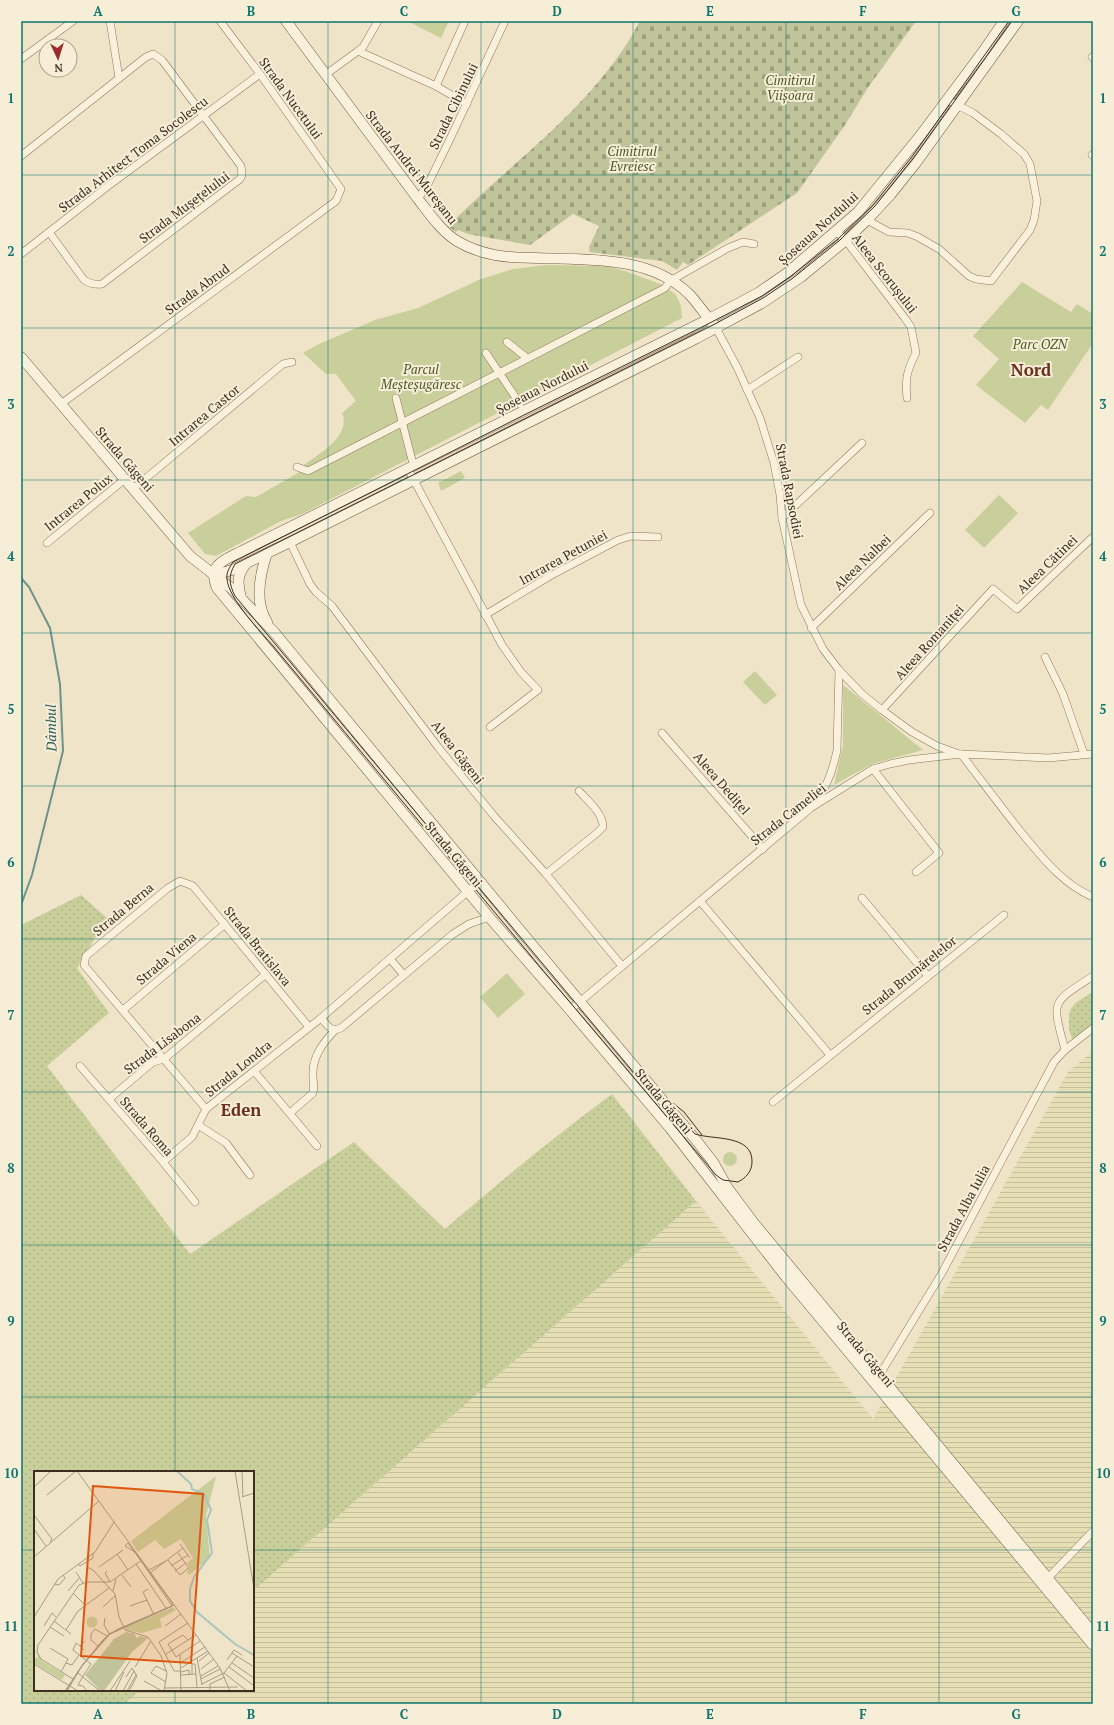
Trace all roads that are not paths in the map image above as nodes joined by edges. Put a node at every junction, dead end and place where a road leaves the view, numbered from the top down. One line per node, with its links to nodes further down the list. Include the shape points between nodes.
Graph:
1 (73, 21): 11 (street)
2 (110, 21): 14 (street)
3 (220, 21): 12 (street, Strada Nucetului)
4 (286, 21): 13 (main road, Strada Andrei Mureșanu)
5 (378, 21): 10 (street)
6 (465, 21): 15 (street)
7 (505, 21): 17 (street, Strada Cibinului)
8 (1004, 21): 16 (main road, Șoseaua Nordului)
9 (1018, 21): 18 (main road, Șoseaua Nordului)
10 (358, 52): 13 (street); 15 (street)
11 (21, 59)
12 (260, 74): 19 (street, Strada Arhitect Toma Socolescu); 21 (street, Strada Nucetului)
13 (325, 75): 22 (main road, Strada Andrei Mureșanu)
14 (119, 78): 19 (street, Strada Mușețelului, via 146,57 156,55); 20 (street)
15 (436, 86): 17 (street)
16 (947, 99): 18 (street); 25 (main road, Șoseaua Nordului, via 870,199)
17 (467, 104): 22 (street, Strada Cibinului)
18 (957, 106): 23 (main road, Șoseaua Nordului, via 891,194); 23 (street, via 973,113 1000,134 1024,154 1030,164 1037,202 1034,220 1030,230 999,271 991,281 976,280 928,242 908,232 889,232)
19 (204, 115): 24 (street, Strada Arhitect Toma Socolescu); 24 (street, Strada Mușețelului, via 241,166 240,179 107,281 96,285 84,280)
20 (21, 156)
21 (342, 189): 42 (street, Strada Abrud, via 336,201)
22 (418, 199): 29 (main road, Strada Andrei Mureșanu, via 450,236 487,254 505,257 598,259 645,269)
23 (867, 220): 26 (main road, Șoseaua Nordului)
24 (49, 232): 28 (street, Strada Arhitect Toma Socolescu)
25 (837, 232): 26 (street, Aleea Scorușului); 30 (main road, Șoseaua Nordului, via 788,273 758,293)
26 (846, 240): 31 (main road, Șoseaua Nordului, via 782,290); 41 (street, Aleea Scorușului, via 911,327 916,353 908,367 905,381)
27 (754, 244): 29 (street, via 743,242 728,248)
28 (21, 254)
29 (670, 281): 30 (main road, Strada Andrei Mureșanu, via 689,295); 36 (street, via 665,288)
30 (709, 319): 31 (main road, Strada Rapsodiei); 46 (main road, Șoseaua Nordului)
31 (716, 328): 39 (street, Strada Rapsodiei); 49 (main road, Șoseaua Nordului, via 461,456 457,464 424,481)
32 (507, 342): 36 (street)
33 (486, 353): 38 (street)
34 (21, 356): 42 (main road, Strada Găgeni)
35 (798, 357): 39 (street)
36 (527, 358): 38 (street)
37 (292, 362): 50 (street, Intrarea Castor, via 284,364)
38 (498, 372): 43 (street); 44 (street)
39 (747, 390): 52 (street, Strada Rapsodiei, via 760,418 774,463)
40 (396, 398): 44 (street)
41 (906, 398)
42 (61, 404): 48 (main road, Strada Găgeni)
43 (520, 404)
44 (402, 422): 46 (street); 47 (street, via 308,471)
45 (862, 443): 52 (street)
46 (410, 464): 49 (street); 59 (main road, Șoseaua Nordului, via 221,562 215,568)
47 (297, 467)
48 (125, 479): 50 (main road, Strada Găgeni); 56 (street, Intrarea Polux)
49 (415, 480): 55 (main road, Șoseaua Nordului); 62 (street)
50 (133, 489): 59 (main road, Strada Găgeni, via 190,556)
51 (930, 513): 63 (street, Aleea Nalbei)
52 (782, 518): 63 (street, Strada Rapsodiei, via 801,606)
53 (658, 537): 62 (street, Intrarea Petuniei, via 631,536 618,540 550,576)
54 (1093, 537): 60 (street, Aleea Cătinei, via 1017,609)
55 (290, 542): 57 (main road, Șoseaua Nordului); 78 (street, Aleea Găgeni, via 316,592 332,606 438,747 494,816)
56 (47, 543)
57 (266, 553): 58 (main road, Șoseaua Nordului); 64 (main road, via 260,576 260,599 265,619)
58 (248, 563): 59 (main road, Șoseaua Nordului, via 224,574); 61 (main road, via 240,572 238,580)
59 (214, 575): 61 (main road, Strada Găgeni); 81 (main road, Strada Găgeni, via 217,588)
60 (993, 590): 67 (street, Aleea Romaniței)
61 (241, 598): 64 (main road, Strada Găgeni)
62 (485, 615): 68 (street, via 521,672 538,690)
63 (812, 628): 66 (street, Strada Rapsodiei, via 822,649)
64 (274, 632): 79 (main road, Strada Găgeni)
65 (1045, 658): 71 (street, via 1064,694)
66 (839, 670): 67 (street, Strada Rapsodiei); 75 (street, via 836,757 827,785)
67 (882, 710): 70 (street, Strada Rapsodiei, via 937,746)
68 (490, 727)
69 (662, 733): 76 (street, Aleea Dedițel)
70 (961, 754): 71 (street, Strada Cameliei, via 1025,758); 73 (street, Strada Cameliei, via 909,760); 82 (street, via 1057,874)
71 (1084, 754): 72 (street, Strada Cameliei)
72 (1093, 754)
73 (873, 769): 75 (street, Strada Cameliei); 77 (street, via 939,853)
74 (579, 791): 78 (street, via 603,821 603,827)
75 (812, 807): 76 (street, Strada Cameliei)
76 (763, 849): 84 (street, Strada Cameliei)
77 (916, 872)
78 (546, 874): 89 (street, Aleea Găgeni)
79 (480, 881): 81 (street, Strada Londra); 94 (main road, Strada Găgeni)
80 (186, 882): 87 (street, Strada Bratislava, via 193,886); 95 (street, Strada Berna, via 180,881 168,888 86,956 84,965)
81 (467, 890): 86 (main road, Strada Găgeni); 88 (street, Strada Londra)
82 (1093, 897)
83 (862, 898): 92 (street)
84 (700, 901): 89 (street, Strada Cameliei); 102 (street)
85 (1004, 914): 92 (street, Strada Brumărelelor)
86 (489, 917): 91 (street, via 469,924 453,934); 96 (main road, Strada Găgeni)
87 (225, 924): 90 (street, Strada Bratislava); 95 (street, Strada Viena)
88 (390, 959): 91 (street); 97 (street, Strada Londra)
89 (622, 966): 94 (street, Strada Cameliei)
90 (266, 974): 98 (street, Strada Bratislava); 103 (street, Strada Lisabona)
91 (404, 975): 100 (street, via 341,1028)
92 (928, 976): 102 (street, Strada Brumărelelor)
93 (1093, 976): 101 (street, via 1057,1002 1058,1024)
94 (580, 1002): 96 (street, Strada Cameliei); 115 (main road, Strada Găgeni, via 713,1162)
95 (123, 1010): 103 (street)
96 (570, 1010): 115 (main road, Strada Găgeni)
97 (321, 1018): 98 (street, Strada Londra); 100 (street)
98 (309, 1027): 105 (street, Strada Londra)
99 (1093, 1028): 101 (street, Strada Alba Iulia)
100 (335, 1030): 109 (street, via 318,1053 312,1070 313,1092)
101 (1065, 1050): 116 (street, Strada Alba Iulia, via 1054,1062 942,1273)
102 (830, 1055): 107 (street, Strada Brumărelelor)
103 (164, 1060): 106 (street, Strada Lisabona, via 153,1062); 108 (street)
104 (80, 1066): 106 (street, Strada Roma)
105 (254, 1071): 108 (street, Strada Londra); 109 (street)
106 (109, 1099): 112 (street, Strada Roma)
107 (773, 1102)
108 (206, 1109): 110 (street, Strada Londra)
109 (290, 1113): 111 (street)
110 (198, 1125): 112 (street, Strada Londra, via 192,1137); 113 (street, via 226,1143)
111 (317, 1146)
112 (163, 1162): 114 (street, Strada Roma)
113 (250, 1175)
114 (195, 1202)
115 (732, 1203): 116 (main road, Strada Găgeni); 120 (main road, Strada Găgeni, via 864,1372)
116 (879, 1376): 118 (main road, Strada Găgeni)
117 (1093, 1531): 118 (street)
118 (1048, 1578): 119 (main road, Strada Găgeni)
119 (1093, 1633)
120 (1093, 1645)

